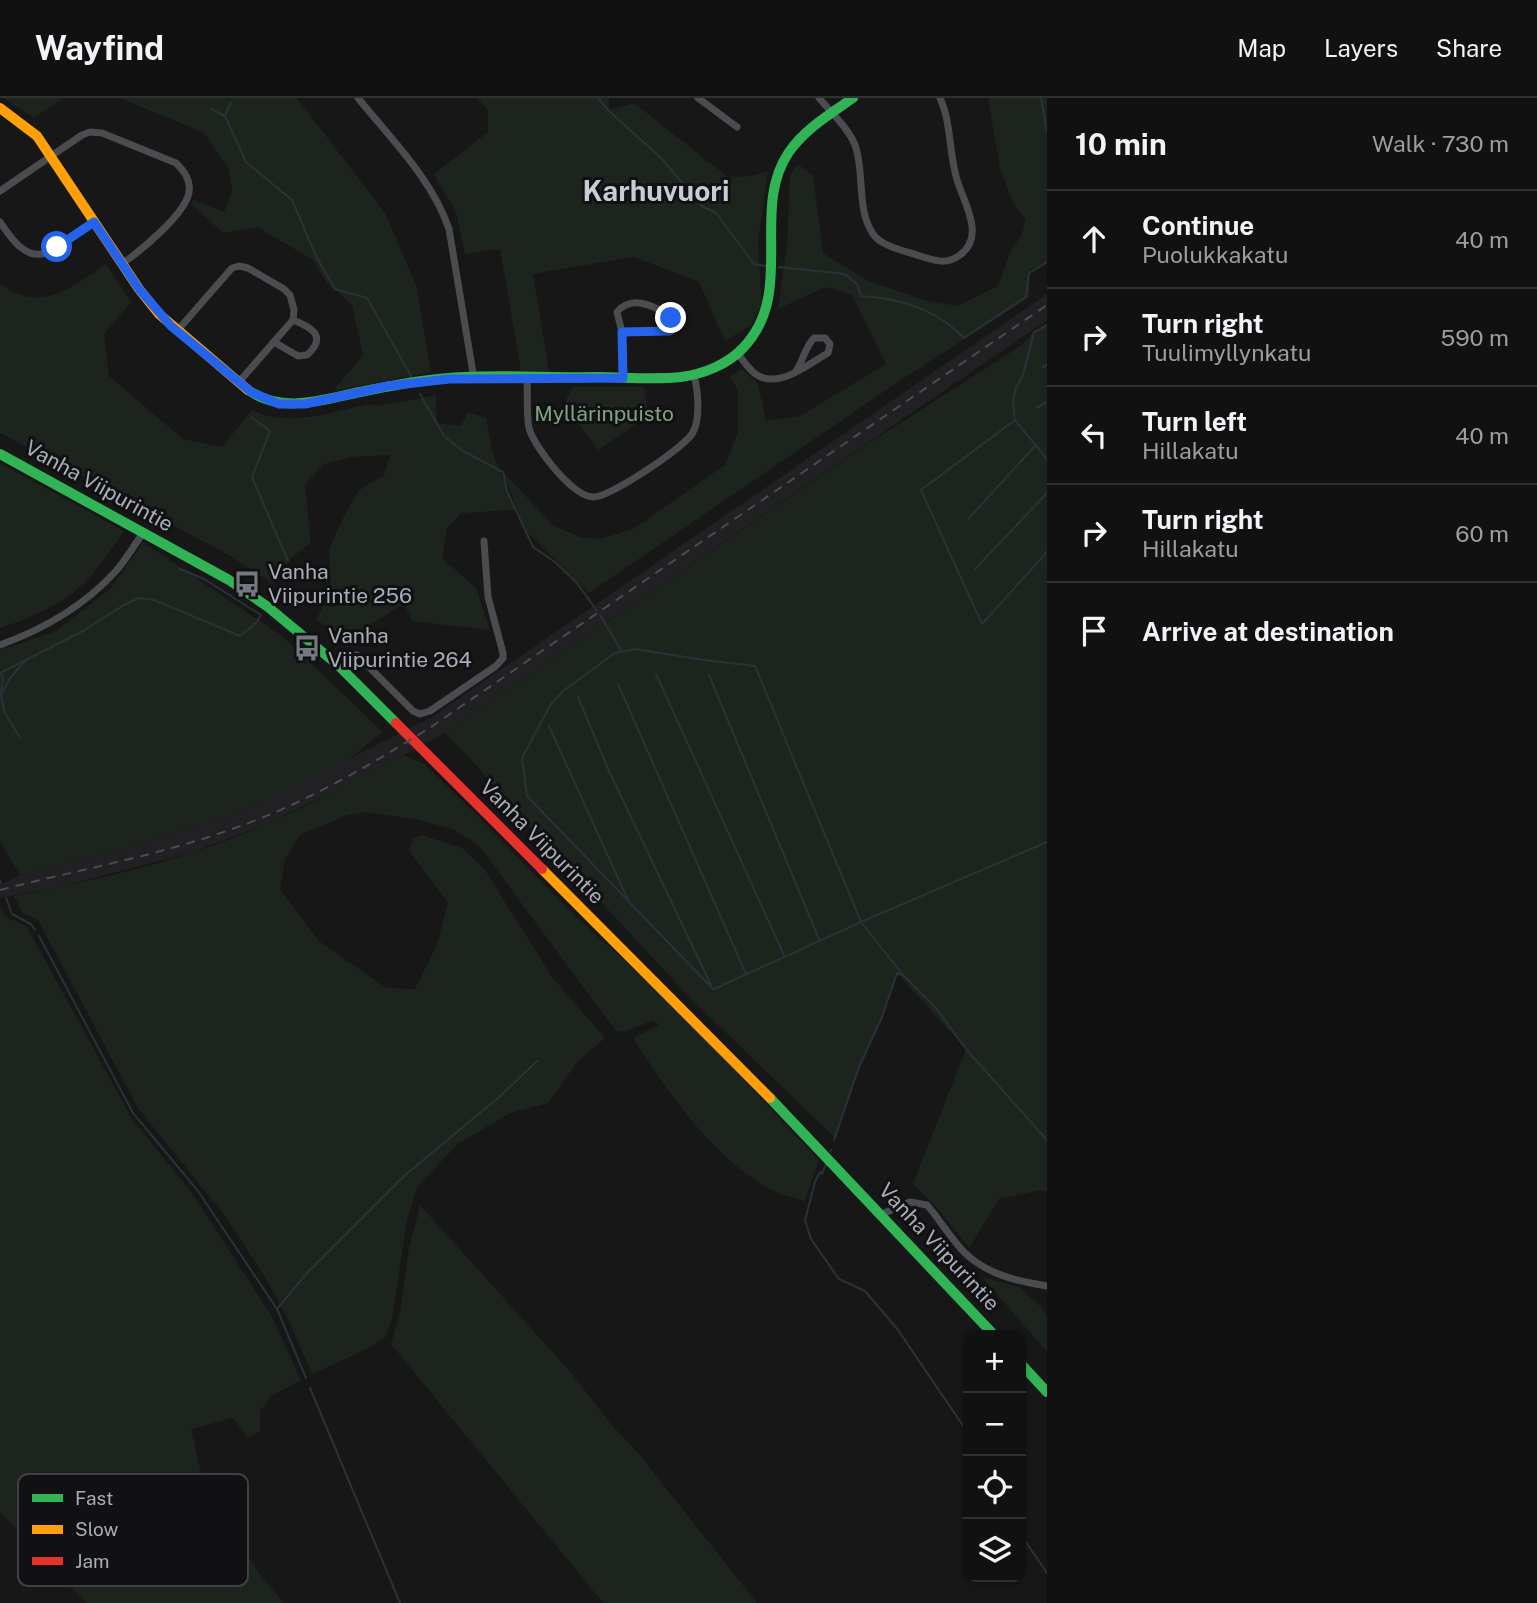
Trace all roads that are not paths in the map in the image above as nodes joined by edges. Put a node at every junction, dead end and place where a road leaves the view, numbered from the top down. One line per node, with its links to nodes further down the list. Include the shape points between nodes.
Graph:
1 (358, 98): 22 (street, via 443,210)
2 (698, 98): 8 (street)
3 (819, 98): 7 (street)
4 (853, 98): 7 (street)
5 (940, 98): 7 (street, via 973,235 966,251 943,262 892,247 873,236 854,144)
6 (0, 108): 9 (street, via 37,136)
7 (832, 114): 18 (street, via 794,144 783,162 775,194 772,289 756,331)
8 (737, 127)
9 (51, 156): 10 (street); 12 (street); 13 (street, via 82,135 102,133 176,163 185,172 189,195 150,244)
10 (0, 191)
11 (0, 222): 12 (street, via 26,253 38,256)
12 (94, 222): 13 (street)
13 (122, 264): 15 (street)
14 (293, 320): 15 (street, via 293,303 284,289 239,266 224,274); 17 (street); 17 (street, via 311,327 317,341 313,349 298,356)
15 (177, 331): 24 (street)
16 (622, 332): 16 (street, via 662,332 673,326 668,314 638,302 628,303 617,312); 21 (street)
17 (274, 342): 24 (street)
18 (738, 354): 19 (street, via 765,379); 20 (street)
19 (796, 371): 19 (street, via 828,353 830,344 825,338 810,342)
20 (694, 375): 21 (street); 23 (street, via 696,421 692,433 682,445 612,492 593,497 574,490 534,442)
21 (623, 378): 23 (street)
22 (474, 379): 23 (street); 24 (street, via 407,383 296,405 264,399)
23 (527, 379)
24 (238, 383)
25 (0, 454): 26 (street, Vanha Viipurintie)
26 (144, 532): 28 (street, via 116,571 73,609); 29 (street, Vanha Viipurintie, via 229,580)
27 (484, 541): 29 (street, via 488,597 503,653 496,666 420,714 357,656 349,656)
28 (0, 645)
29 (338, 666): 30 (street, Vanha Viipurintie)
30 (883, 1214): 31 (street, via 910,1202 927,1205 982,1266 1002,1276); 32 (street, Vanha Viipurintie)
31 (1047, 1286)
32 (989, 1330)
33 (1026, 1369): 34 (street)
34 (1047, 1392)

